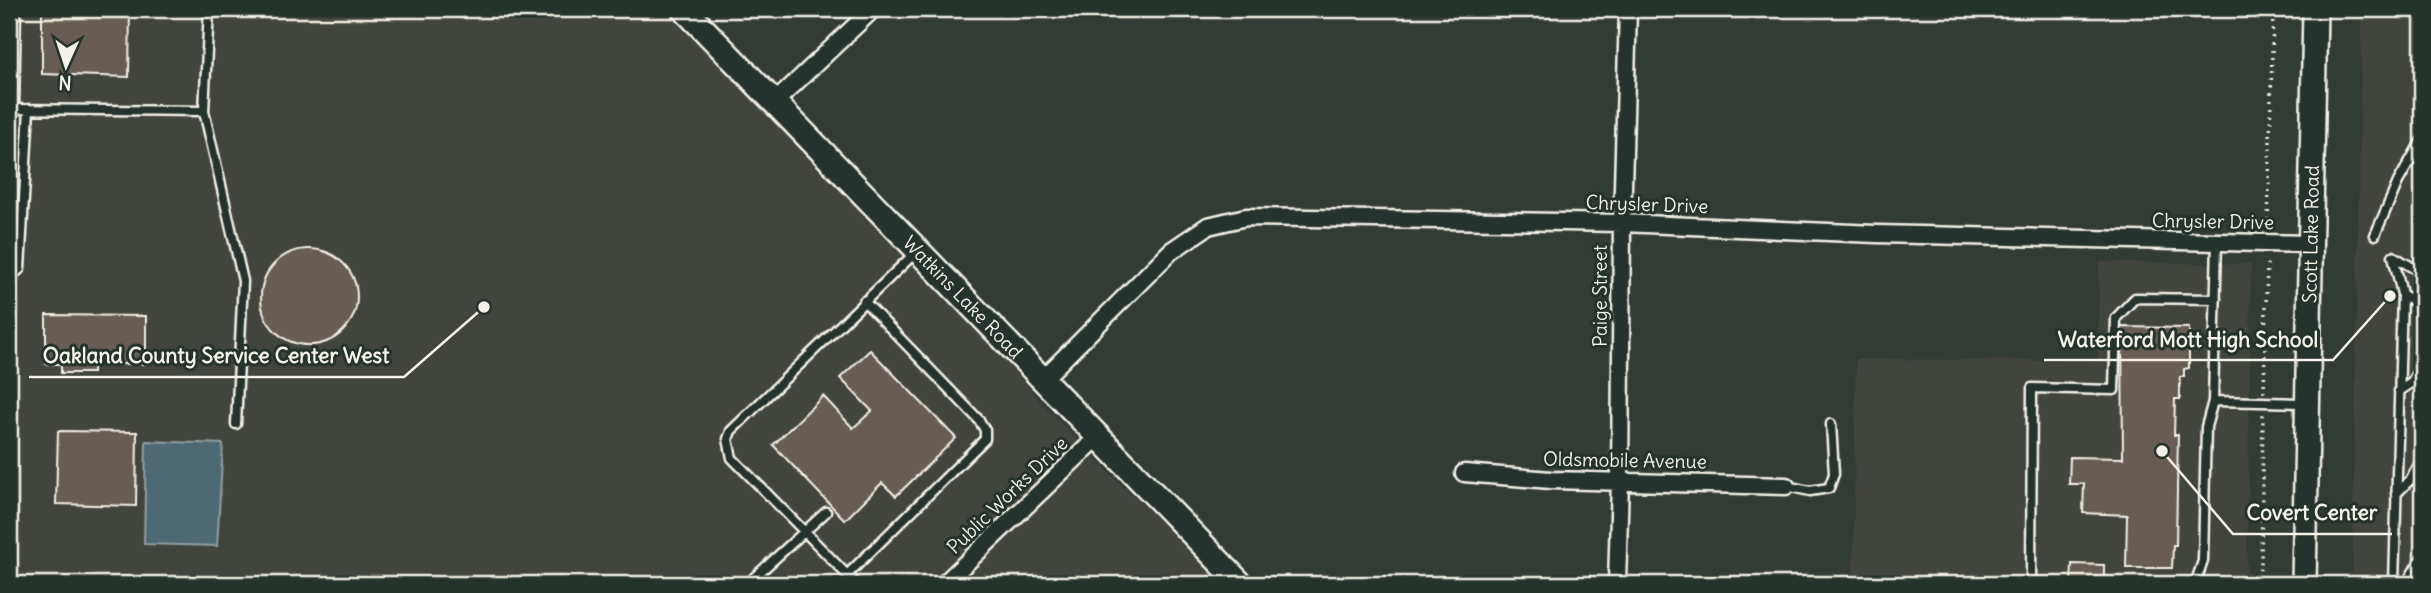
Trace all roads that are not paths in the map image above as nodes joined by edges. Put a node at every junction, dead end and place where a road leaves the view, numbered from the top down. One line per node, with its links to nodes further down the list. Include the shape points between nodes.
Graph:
1 (16, 9): 8 (lane)
2 (209, 9): 10 (lane)
3 (684, 9): 7 (street, Watkins Lake Road)
4 (873, 9): 7 (street)
5 (1628, 9): 12 (street, Paige Street)
6 (2315, 9): 15 (street, Scott Lake Road)
7 (775, 102): 16 (street, Watkins Lake Road)
8 (12, 109): 9 (lane)
9 (29, 109): 10 (lane); 18 (lane, via 20,269)
10 (204, 111): 28 (lane, via 243,281)
11 (2422, 140): 13 (lane)
12 (1622, 223): 14 (street, Chrysler Drive); 24 (street, Chrysler Drive, via 1246,217 1208,226 1171,251); 33 (street, Paige Street)
13 (2375, 235)
14 (2217, 242): 15 (street, Chrysler Drive); 20 (lane)
15 (2311, 244): 27 (street, Scott Lake Road)
16 (918, 250): 21 (lane); 24 (street, Watkins Lake Road)
17 (2422, 273): 19 (lane, via 2393,256)
18 (9, 278)
19 (2402, 294): 22 (lane); 25 (lane)
20 (2216, 299): 26 (lane); 45 (lane, via 2135,298 2116,318 2114,390 2032,388)
21 (864, 301): 37 (lane, via 728,439 732,458); 39 (lane, via 979,420 985,439)
22 (2422, 307)
23 (2422, 363): 25 (lane, via 2411,383)
24 (1042, 379): 30 (street, Watkins Lake Road)
25 (2399, 391): 35 (lane)
26 (2213, 401): 27 (lane); 46 (lane, via 2206,427 2203,561)
27 (2307, 403): 47 (street, Scott Lake Road)
28 (236, 424)
29 (1831, 424): 34 (lane, via 1834,474 1829,488 1810,491)
30 (1099, 436): 42 (street, Public Works Drive); 43 (street, Watkins Lake Road)
31 (2422, 460): 35 (lane)
32 (1464, 473): 33 (street, Oldsmobile Avenue)
33 (1620, 481): 34 (street, Oldsmobile Avenue); 44 (street, Paige Street)
34 (1786, 486)
35 (2396, 494): 48 (lane)
36 (826, 512): 37 (lane)
37 (804, 532): 39 (lane); 40 (lane)
38 (2422, 557): 49 (lane)
39 (847, 575): 41 (lane)
40 (747, 584)
41 (856, 584)
42 (944, 584)
43 (1241, 584)
44 (1617, 584)
45 (2031, 584)
46 (2195, 584)
47 (2304, 584)
48 (2394, 584)
49 (2402, 584)

